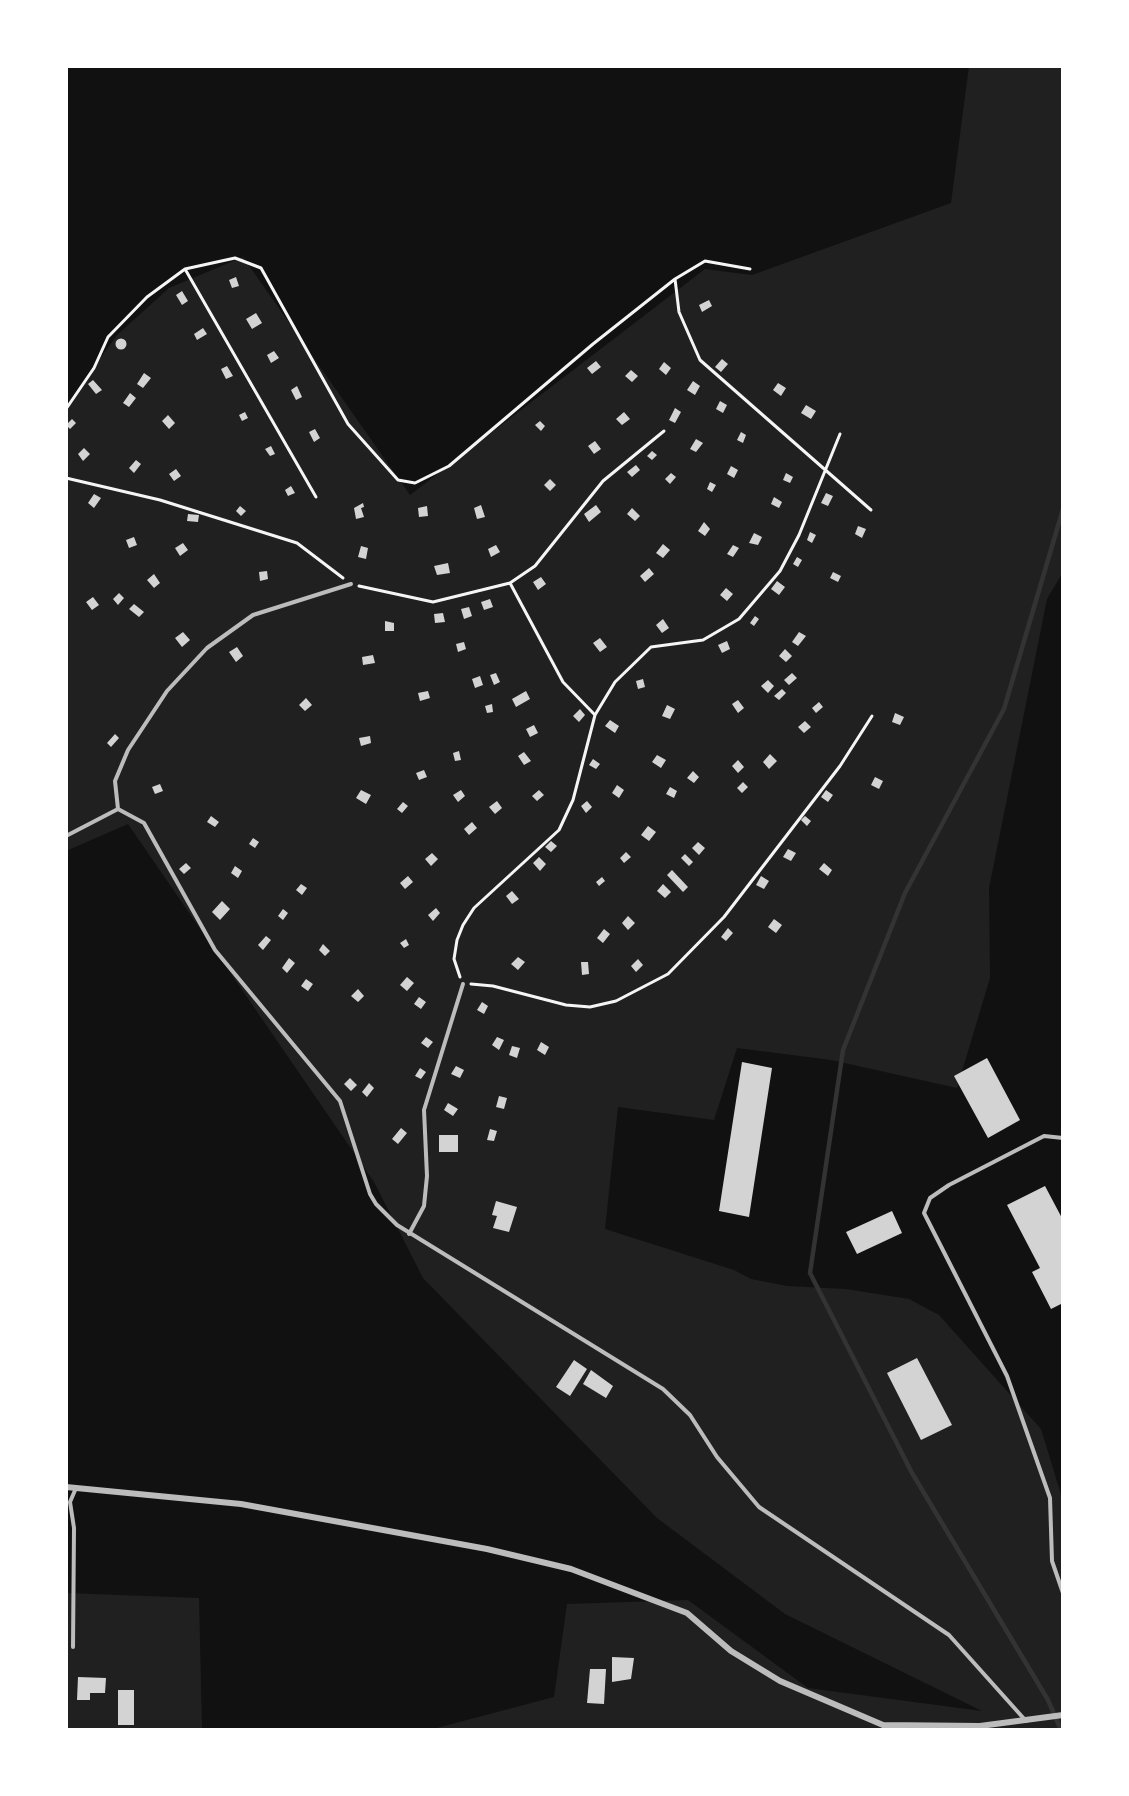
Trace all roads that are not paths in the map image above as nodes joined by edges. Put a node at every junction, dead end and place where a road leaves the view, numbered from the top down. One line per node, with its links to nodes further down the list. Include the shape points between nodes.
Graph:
1 (351, 584): 2 (lane, via 253,615 207,648 167,691 128,750 115,781)
2 (118, 810): 3 (lane); 6 (lane, via 144,823 215,950 340,1101 370,1194)
3 (66, 836)
4 (463, 984): 6 (lane, via 424,1110 424,1206)
5 (1063, 1138): 9 (lane, via 1044,1136 949,1185 930,1198 924,1213 1007,1376 1050,1498 1052,1561)
6 (409, 1234): 12 (lane, via 663,1389 690,1415 717,1457 759,1507 949,1635)
7 (66, 1487): 8 (street)
8 (76, 1488): 10 (lane, via 70,1502 74,1528); 12 (street, via 241,1504 487,1549 571,1569 687,1613 731,1651 780,1681 883,1725 980,1726)
9 (1063, 1593)
10 (73, 1647)
11 (1063, 1715): 12 (street)
12 (1026, 1721)

